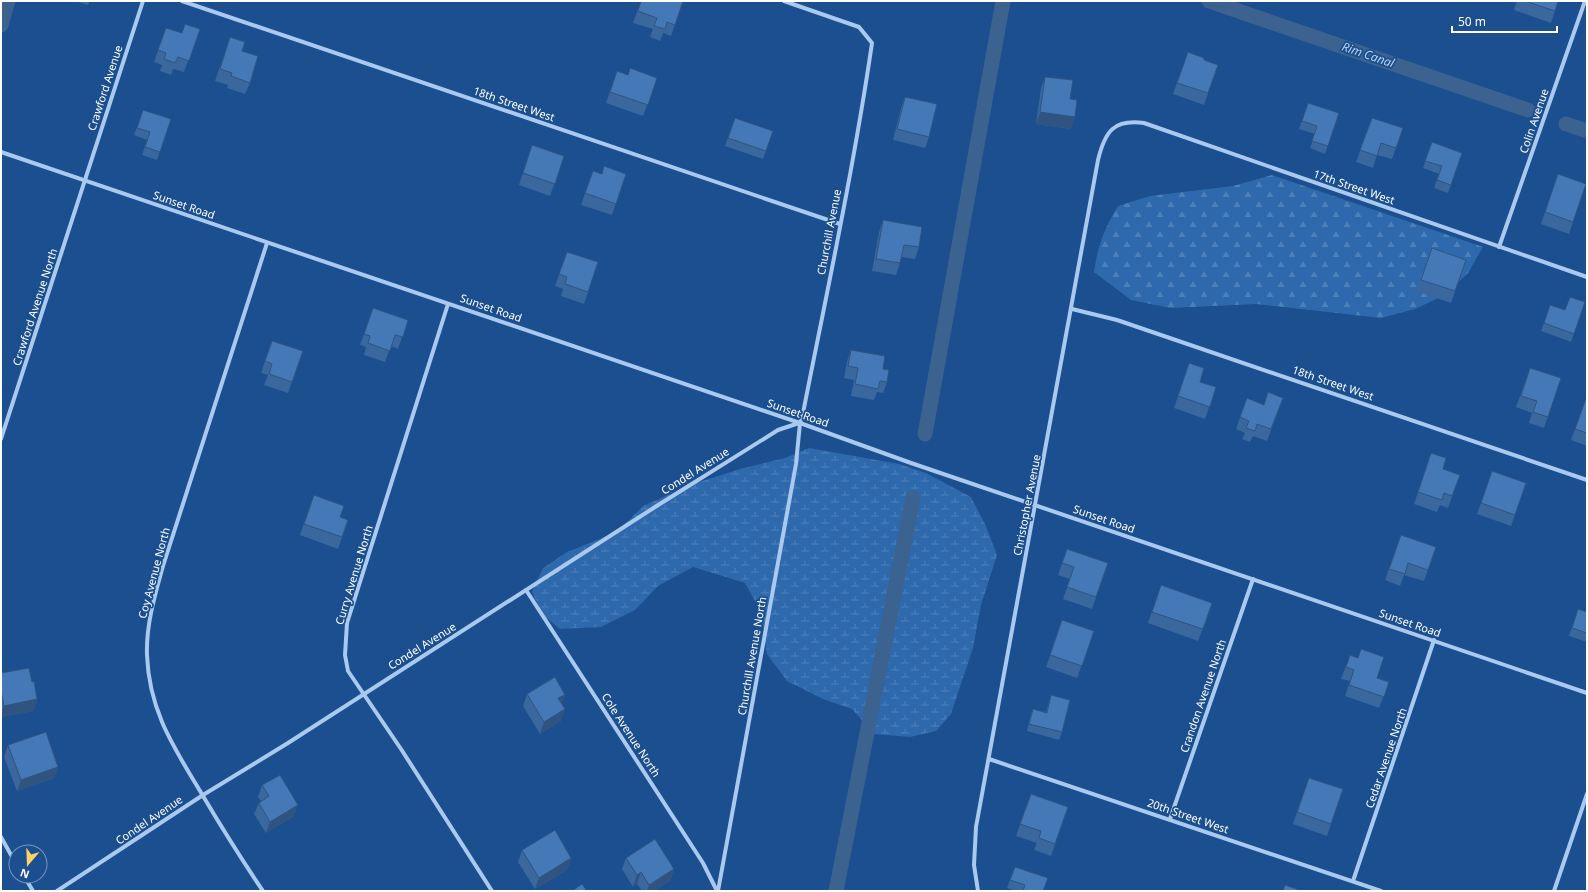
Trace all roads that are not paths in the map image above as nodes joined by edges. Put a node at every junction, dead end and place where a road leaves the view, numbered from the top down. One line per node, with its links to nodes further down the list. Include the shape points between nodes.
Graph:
1 (143, 1): 7 (street, Crawford Avenue)
2 (182, 1): 8 (street, 18th Street West)
3 (784, 1): 8 (street, Churchill Avenue, via 859,27 872,44)
4 (1585, 1): 10 (street, Colin Avenue)
5 (1114, 126): 10 (street, 17th Street West, via 1128,121 1144,123); 13 (street, Christopher Avenue, via 1102,144)
6 (1, 152): 7 (street, Sunset Road)
7 (85, 180): 9 (street, Sunset Road); 15 (street, Crawford Avenue North)
8 (840, 224): 14 (street, Churchill Avenue)
9 (267, 243): 12 (street, Sunset Road); 25 (street, Coy Avenue North, via 163,566 147,635 148,673 156,709 169,741)
10 (1499, 247): 11 (street, 17th Street West)
11 (1587, 278)
12 (448, 304): 14 (street, Sunset Road); 22 (street, Curry Avenue North, via 347,623 344,639 348,671)
13 (1072, 309): 16 (street, 18th Street West, via 1124,322); 17 (street, Christopher Avenue)
14 (800, 422): 17 (street, Sunset Road); 19 (street, Condel Avenue, via 778,430); 33 (street, Churchill Avenue North, via 796,464)
15 (1, 440)
16 (1587, 480)
17 (1036, 505): 18 (street, Sunset Road); 23 (street, Christopher Avenue)
18 (1253, 579): 20 (street, Sunset Road); 26 (street, Crandon Avenue North)
19 (526, 590): 22 (street, Condel Avenue); 33 (street, Cole Avenue North)
20 (1434, 640): 21 (street, Sunset Road); 29 (street, Cedar Avenue North)
21 (1587, 693)
22 (364, 694): 25 (street, Condel Avenue); 32 (street, Curry Avenue North)
23 (989, 759): 26 (street, 20th Street West); 34 (street, Christopher Avenue, via 974,845)
24 (1587, 794): 36 (street)
25 (203, 795): 30 (street, Condel Avenue); 31 (street, Coy Avenue North)
26 (1170, 820): 29 (street, 20th Street West)
27 (1, 837): 28 (street)
28 (8, 850)
29 (1353, 881): 35 (street, 20th Street West)
30 (57, 891)
31 (262, 891)
32 (492, 891)
33 (718, 891)
34 (978, 891)
35 (1381, 891)
36 (1554, 891)

